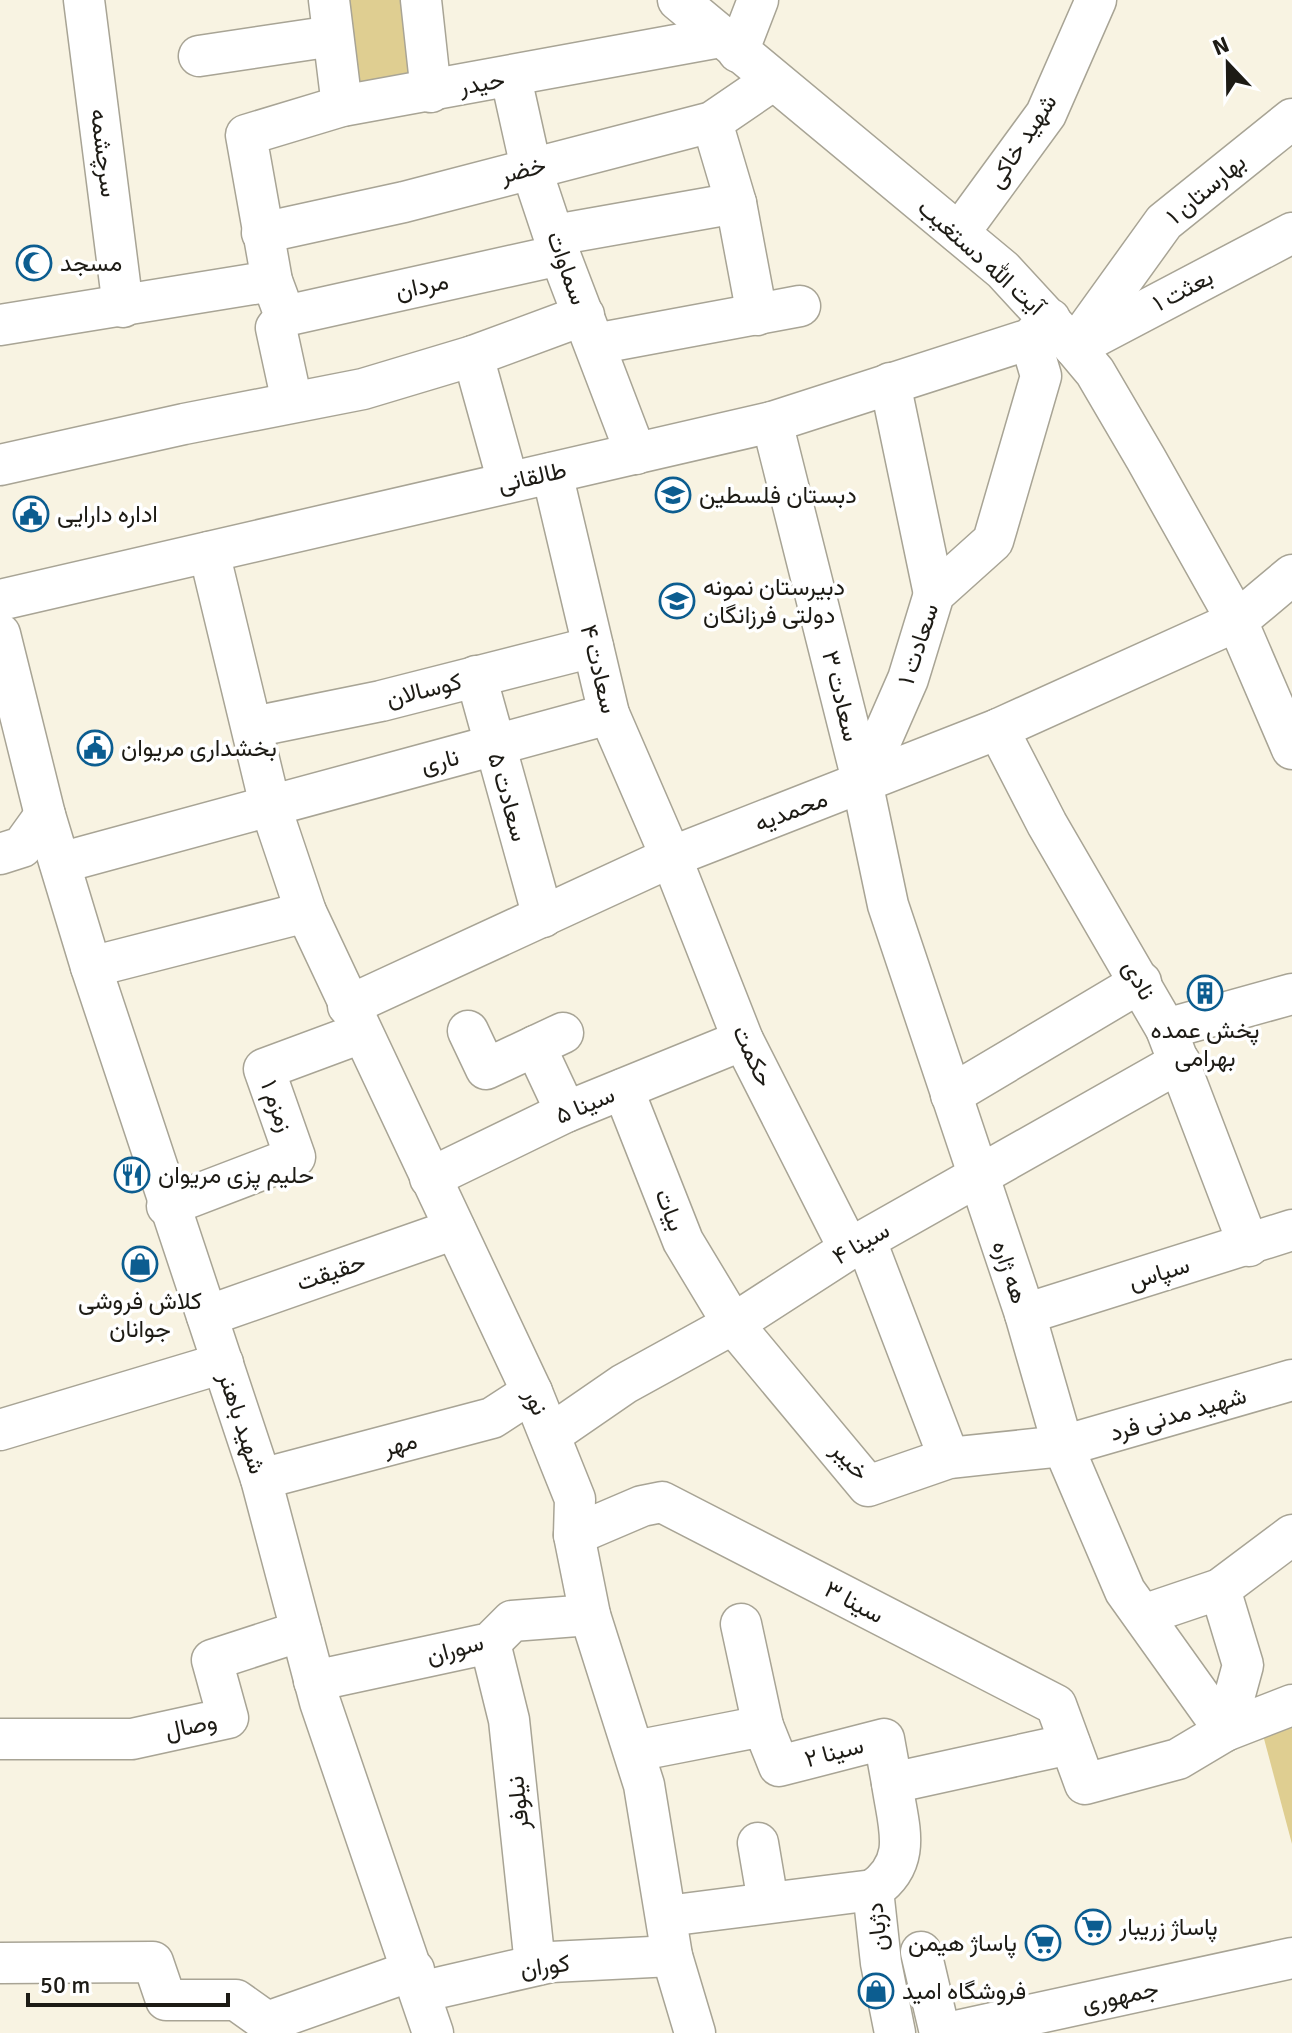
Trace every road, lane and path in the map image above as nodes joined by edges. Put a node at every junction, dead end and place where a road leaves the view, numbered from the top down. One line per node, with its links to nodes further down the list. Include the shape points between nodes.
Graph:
1 (84, 0): 23 (street, سرچشمه)
2 (421, 0): 11 (street)
3 (678, 0): 7 (street, آیت الله دستغیب)
4 (758, 0): 7 (street)
5 (1096, 0): 18 (street, شهید خاکی, via 1046,114)
6 (331, 18): 8 (street); 12 (street)
7 (729, 45): 9 (street, حیدر); 10 (street, آیت الله دستغیب)
8 (199, 56)
9 (511, 78): 11 (street, حیدر); 15 (street, سماوات)
10 (772, 81): 14 (street, خضر); 18 (street, آیت الله دستغیب)
11 (431, 92): 12 (street, حیدر)
12 (342, 106): 17 (street, حیدر, via 246,135)
13 (1292, 119): 27 (street, بهارستان ۱, via 1164,222)
14 (712, 122): 15 (street, خضر); 16 (street)
15 (531, 168): 17 (street, خضر); 20 (street, سماوات)
16 (736, 203): 20 (street, مردان); 24 (street)
17 (262, 233): 21 (street)
18 (959, 233): 27 (street, آیت الله دستغیب, via 1003,270)
19 (1292, 233): 27 (street, بعثت ۱)
20 (557, 245): 21 (street, مردان); 26 (street, سماوات)
21 (278, 298): 23 (street, مردان); 30 (street, via 276,328)
22 (800, 306): 24 (street)
23 (123, 307): 25 (street, مردان)
24 (757, 315): 26 (street)
25 (0, 325)
26 (590, 330): 28 (street); 32 (street, سماوات)
27 (1051, 335): 29 (street, طالقانی); 38 (street, سعادت ۱, via 993,541); 40 (street, آیت الله دستغیب, via 1095,372)
28 (473, 356): 30 (street, via 363,389); 35 (street)
29 (890, 383): 31 (street, طالقانی); 38 (street)
30 (292, 402): 33 (street)
31 (772, 422): 32 (street, طالقانی); 49 (street, سعادت ۳)
32 (636, 454): 34 (street, طالقانی)
33 (0, 465)
34 (552, 473): 35 (street, طالقانی); 42 (street, سعادت ۴)
35 (508, 482): 36 (street, طالقانی)
36 (209, 552): 39 (street, طالقانی); 45 (street, نور)
37 (1292, 575): 40 (street, محمدیه)
38 (934, 594): 49 (street, سعادت ۱, via 908,679)
39 (0, 600)
40 (1237, 621): 46 (street, محمدیه); 48 (street, آیت الله دستغیب)
41 (0, 634): 51 (street, شهید باهنر)
42 (593, 647): 43 (street, کوسالان); 44 (street, سعادت ۴)
43 (476, 676): 45 (street, کوسالان); 47 (street, سعادت ۵)
44 (609, 714): 47 (street, ناری); 53 (street, سعادت ۴)
45 (253, 727): 50 (street, نور)
46 (998, 729): 49 (street, محمدیه); 58 (street, نادی, via 1047,824)
47 (494, 748): 50 (street, ناری); 56 (street, سعادت ۵)
48 (1292, 749)
49 (862, 784): 53 (street, محمدیه); 65 (street, هه ژاره, via 888,905)
50 (270, 805): 54 (street, ناری); 55 (street, نور)
51 (45, 815): 52 (street, via 22,847); 54 (street, شهید باهنر)
52 (0, 854)
53 (671, 857): 56 (street, محمدیه); 62 (street, حکمت)
54 (60, 863): 57 (street, شهید باهنر)
55 (306, 912): 57 (street); 60 (street, نور)
56 (543, 917): 60 (street, محمدیه)
57 (91, 967): 69 (street, شهید باهنر)
58 (1141, 982): 63 (street, نادی); 65 (street)
59 (1292, 994): 63 (street, سینا ۴)
60 (355, 1020): 67 (street, نور); 69 (street, زمزم ۱, via 264,1069 295,1157)
61 (468, 1031): 66 (street, via 486,1069 549,1039)
62 (743, 1040): 64 (street, سینا ۵); 72 (street, حکمت)
63 (1173, 1046): 68 (street, سینا ۴); 73 (street, نادی)
64 (623, 1089): 66 (street, سینا ۵); 76 (street, بیات, via 683,1241)
65 (951, 1095): 68 (street, هه ژاره)
66 (566, 1112): 67 (street, سینا ۵)
67 (430, 1178): 70 (street, نور)
68 (977, 1178): 72 (street, سینا ۴); 74 (street, هه ژاره)
69 (167, 1206): 75 (street, شهید باهنر)
70 (455, 1229): 75 (street, حقیقت); 79 (street, نور)
71 (1292, 1230): 73 (street, سپاس)
72 (857, 1245): 76 (street, سینا ۴); 83 (street, حکمت)
73 (1249, 1246): 74 (street, سپاس)
74 (1025, 1314): 82 (street, هه ژاره)
75 (207, 1316): 77 (street, شهید باهنر)
76 (733, 1324): 81 (street, سینا ۴, via 624,1384); 83 (street, خیبر, via 868,1486)
77 (223, 1363): 80 (street); 84 (street, شهید باهنر)
78 (1292, 1380): 82 (street, شهید مدنی فرد)
79 (532, 1392): 81 (street, نور); 84 (street, مهر, via 492,1418)
80 (0, 1430)
81 (550, 1435): 85 (street, نور, via 575,1499)
82 (1063, 1446): 83 (street, خیبر); 89 (street, هه ژاره, via 1125,1591)
83 (949, 1458)
84 (261, 1479): 91 (street, شهید باهنر)
85 (574, 1535): 88 (street, نور); 98 (street, سینا ۳, via 662,1502 1056,1705)
86 (1292, 1535): 87 (street)
87 (1220, 1589): 89 (street); 96 (street, via 1243,1665)
88 (590, 1615): 92 (street, سوران, via 512,1621); 99 (street, نور)
89 (1143, 1615): 96 (street, هه ژاره)
90 (741, 1624): 95 (street)
91 (301, 1631): 93 (street, شهید باهنر); 97 (street, وصال, via 212,1660 228,1718 132,1739)
92 (490, 1643): 93 (street, سوران); 109 (street, نیلوفر, via 509,1720)
93 (314, 1681): 110 (street, شهید باهنر)
94 (1292, 1705): 96 (street)
95 (763, 1726): 99 (street); 100 (street, سینا ۲, via 779,1766 884,1739)
96 (1225, 1731): 98 (street, سینا ۳, via 1178,1759 1085,1784)
97 (0, 1739)
98 (1070, 1744): 100 (street, سینا ۲)
99 (635, 1751): 104 (street, نور)
100 (892, 1783): 102 (street, دژبان, via 901,1852 895,1870)
101 (758, 1843): 103 (street)
102 (873, 1890): 103 (street); 114 (street, دژبان)
103 (768, 1902): 104 (street)
104 (667, 1916): 106 (street, نور)
105 (921, 1952): 115 (street)
106 (672, 1956): 109 (street, کوران); 113 (street, نور)
107 (1292, 1958): 116 (street, جمهوری)
108 (0, 1963): 111 (street, via 153,1962 166,2000 236,2000)
109 (535, 1965): 110 (street, کوران)
110 (417, 1981): 111 (street, کوران); 112 (street, شهید باهنر)
111 (269, 2027)
112 (433, 2033)
113 (695, 2033)
114 (895, 2033)
115 (940, 2033)
116 (947, 2033)

